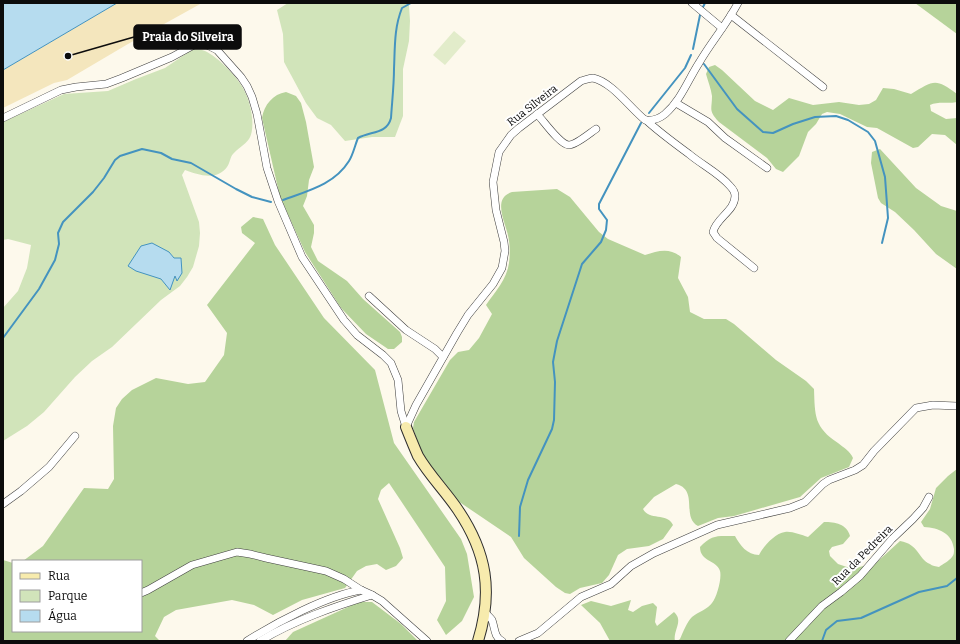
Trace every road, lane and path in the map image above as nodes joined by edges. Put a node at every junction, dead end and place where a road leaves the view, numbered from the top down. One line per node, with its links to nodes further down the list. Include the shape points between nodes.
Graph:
1 (692, 3): 4 (street)
2 (735, 4): 3 (street)
3 (731, 14): 4 (street); 5 (street)
4 (722, 28): 6 (street)
5 (823, 87)
6 (676, 103): 9 (street, via 661,118); 11 (street, via 708,122)
7 (537, 114): 9 (street, Rua Silveira, via 581,81 589,78 610,87); 10 (street, via 562,143 568,145); 14 (street, Rua Silveira, via 511,135 499,152 496,162 493,182 505,251 502,268 493,284 468,315)
8 (3, 118): 16 (street, via 60,90 106,84 172,57 194,45 205,44 217,50 240,76 252,97 267,168 302,257 344,320 357,335 391,363 398,380 401,411)
9 (645, 120): 12 (street, via 731,186 735,198 730,208 714,225 713,232)
10 (596, 129)
11 (767, 168)
12 (754, 268)
13 (369, 296): 14 (street, via 406,330)
14 (443, 357): 16 (street, Rua Silveira)
15 (957, 406): 29 (street, via 932,405 916,408 863,465 829,480 805,502 790,508 717,525 654,553 631,566 611,584 581,597 538,633)
16 (406, 427): 23 (street, via 418,455 458,510 478,549 486,584)
17 (75, 436): 19 (street, via 49,467)
18 (929, 497): 30 (street, Rua da Pedreira, via 914,519 892,539 860,576 822,606)
19 (3, 504)
20 (361, 590): 21 (street, via 326,570 237,552 192,565); 22 (street); 24 (street, via 308,608)
21 (142, 593)
22 (372, 595): 25 (street, via 300,620); 26 (street, via 386,604)
23 (485, 612): 27 (street); 28 (street, via 491,619 499,640)
24 (247, 641)
25 (260, 641)
26 (427, 641)
27 (478, 641)
28 (502, 641)
29 (519, 641)
30 (789, 641)

